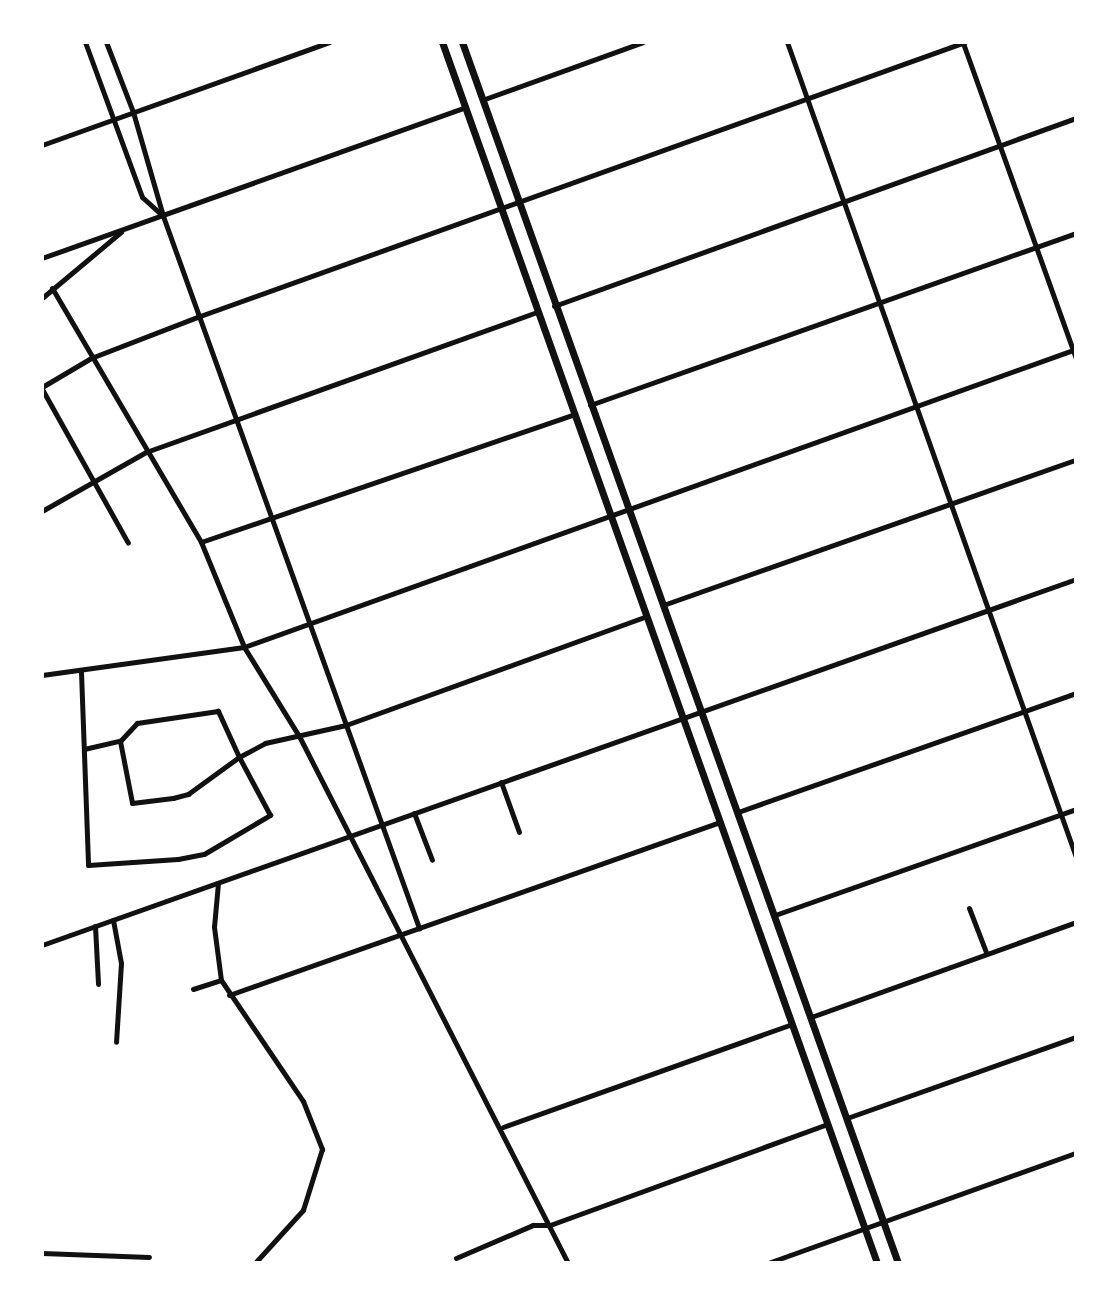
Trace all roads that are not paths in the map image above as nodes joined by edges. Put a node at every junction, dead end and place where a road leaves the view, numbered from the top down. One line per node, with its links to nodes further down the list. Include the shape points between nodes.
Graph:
1 (85, 42): 14 (street)
2 (106, 42): 12 (street)
3 (329, 42): 12 (street)
4 (442, 42): 11 (main road)
5 (462, 42): 10 (main road)
6 (643, 42): 10 (street)
7 (787, 42): 9 (street)
8 (963, 42): 9 (street); 16 (street)
9 (807, 98): 17 (street); 18 (street)
10 (480, 100): 18 (main road)
11 (465, 107): 19 (main road); 20 (street)
12 (133, 112): 14 (street); 20 (street)
13 (1076, 118): 16 (street)
14 (113, 119): 15 (street); 20 (street, via 142,197)
15 (42, 145)
16 (1000, 146): 17 (street); 23 (street)
17 (844, 202): 27 (street); 28 (street)
18 (517, 205): 19 (street); 28 (main road)
19 (500, 211): 29 (main road); 30 (street)
20 (163, 216): 21 (street); 30 (street)
21 (123, 230): 24 (street); 25 (street)
22 (1076, 233): 23 (street)
23 (1036, 247): 27 (street); 31 (street)
24 (42, 258)
25 (52, 288): 26 (street); 32 (street)
26 (42, 298)
27 (879, 303): 35 (street); 36 (street)
28 (553, 306): 35 (main road)
29 (538, 312): 37 (main road); 38 (street)
30 (200, 316): 32 (street); 38 (street)
31 (1074, 349): 33 (street); 36 (street)
32 (91, 358): 34 (street); 39 (street)
33 (1076, 358)
34 (42, 388): 41 (street)
35 (590, 405): 43 (main road)
36 (916, 405): 42 (street); 43 (street)
37 (576, 414): 45 (main road); 46 (street)
38 (238, 418): 39 (street); 46 (street)
39 (146, 452): 41 (street); 47 (street)
40 (1076, 460): 42 (street)
41 (95, 483): 44 (street); 48 (street)
42 (951, 504): 50 (street); 51 (street)
43 (627, 508): 45 (street); 50 (main road)
44 (42, 511)
45 (609, 515): 52 (main road); 53 (street)
46 (274, 520): 47 (street); 53 (street)
47 (201, 542): 54 (street)
48 (128, 543)
49 (1076, 579): 51 (street)
50 (666, 604): 58 (main road)
51 (988, 610): 58 (street); 59 (street)
52 (645, 617): 60 (main road); 61 (street)
53 (310, 622): 54 (street); 61 (street)
54 (244, 647): 55 (street); 62 (street)
55 (81, 672): 56 (street); 64 (street)
56 (42, 675)
57 (1076, 693): 59 (street)
58 (704, 711): 60 (street); 68 (main road)
59 (1024, 711): 68 (street); 70 (street)
60 (683, 718): 66 (street); 71 (main road)
61 (346, 725): 62 (street); 72 (street)
62 (299, 736): 65 (street, via 265,743); 74 (street)
63 (120, 741): 64 (street); 65 (street, via 137,723 218,711); 65 (street, via 132,803 188,794)
64 (84, 749): 65 (street, via 88,865 204,854 270,815)
65 (239, 757)
66 (501, 782): 69 (street); 73 (street)
67 (1076, 809): 70 (street)
68 (737, 812): 79 (main road)
69 (414, 813): 72 (street); 76 (street)
70 (1061, 815): 75 (street); 79 (street)
71 (720, 822): 83 (street); 92 (main road)
72 (383, 824): 74 (street); 83 (street)
73 (519, 832)
74 (350, 836): 77 (street); 84 (street)
75 (1076, 857)
76 (432, 860)
77 (218, 883): 80 (street); 87 (street, via 214,927)
78 (969, 908): 86 (street)
79 (775, 915): 91 (main road)
80 (113, 920): 82 (street); 94 (street, via 121,963)
81 (1076, 922): 86 (street)
82 (95, 926): 85 (street); 88 (street)
83 (419, 928): 84 (street)
84 (398, 936): 90 (street); 97 (street)
85 (42, 945)
86 (986, 952): 91 (street)
87 (221, 980): 89 (street); 90 (street)
88 (98, 984)
89 (193, 989)
90 (229, 995): 105 (street, via 303,1101 322,1149 303,1210)
91 (811, 1017): 95 (main road)
92 (792, 1024): 96 (main road); 97 (street)
93 (1076, 1037): 95 (street)
94 (116, 1042)
95 (847, 1118): 99 (main road)
96 (828, 1124): 100 (street); 101 (main road)
97 (503, 1127): 100 (street)
98 (1076, 1153): 99 (street)
99 (883, 1222): 101 (street); 109 (main road)
100 (550, 1225): 104 (street, via 533,1225); 106 (street)
101 (865, 1228): 107 (street); 108 (main road)
102 (42, 1253): 103 (street)
103 (149, 1257)
104 (456, 1258)
105 (255, 1263)
106 (568, 1263)
107 (768, 1263)
108 (877, 1263)
109 (898, 1263)

